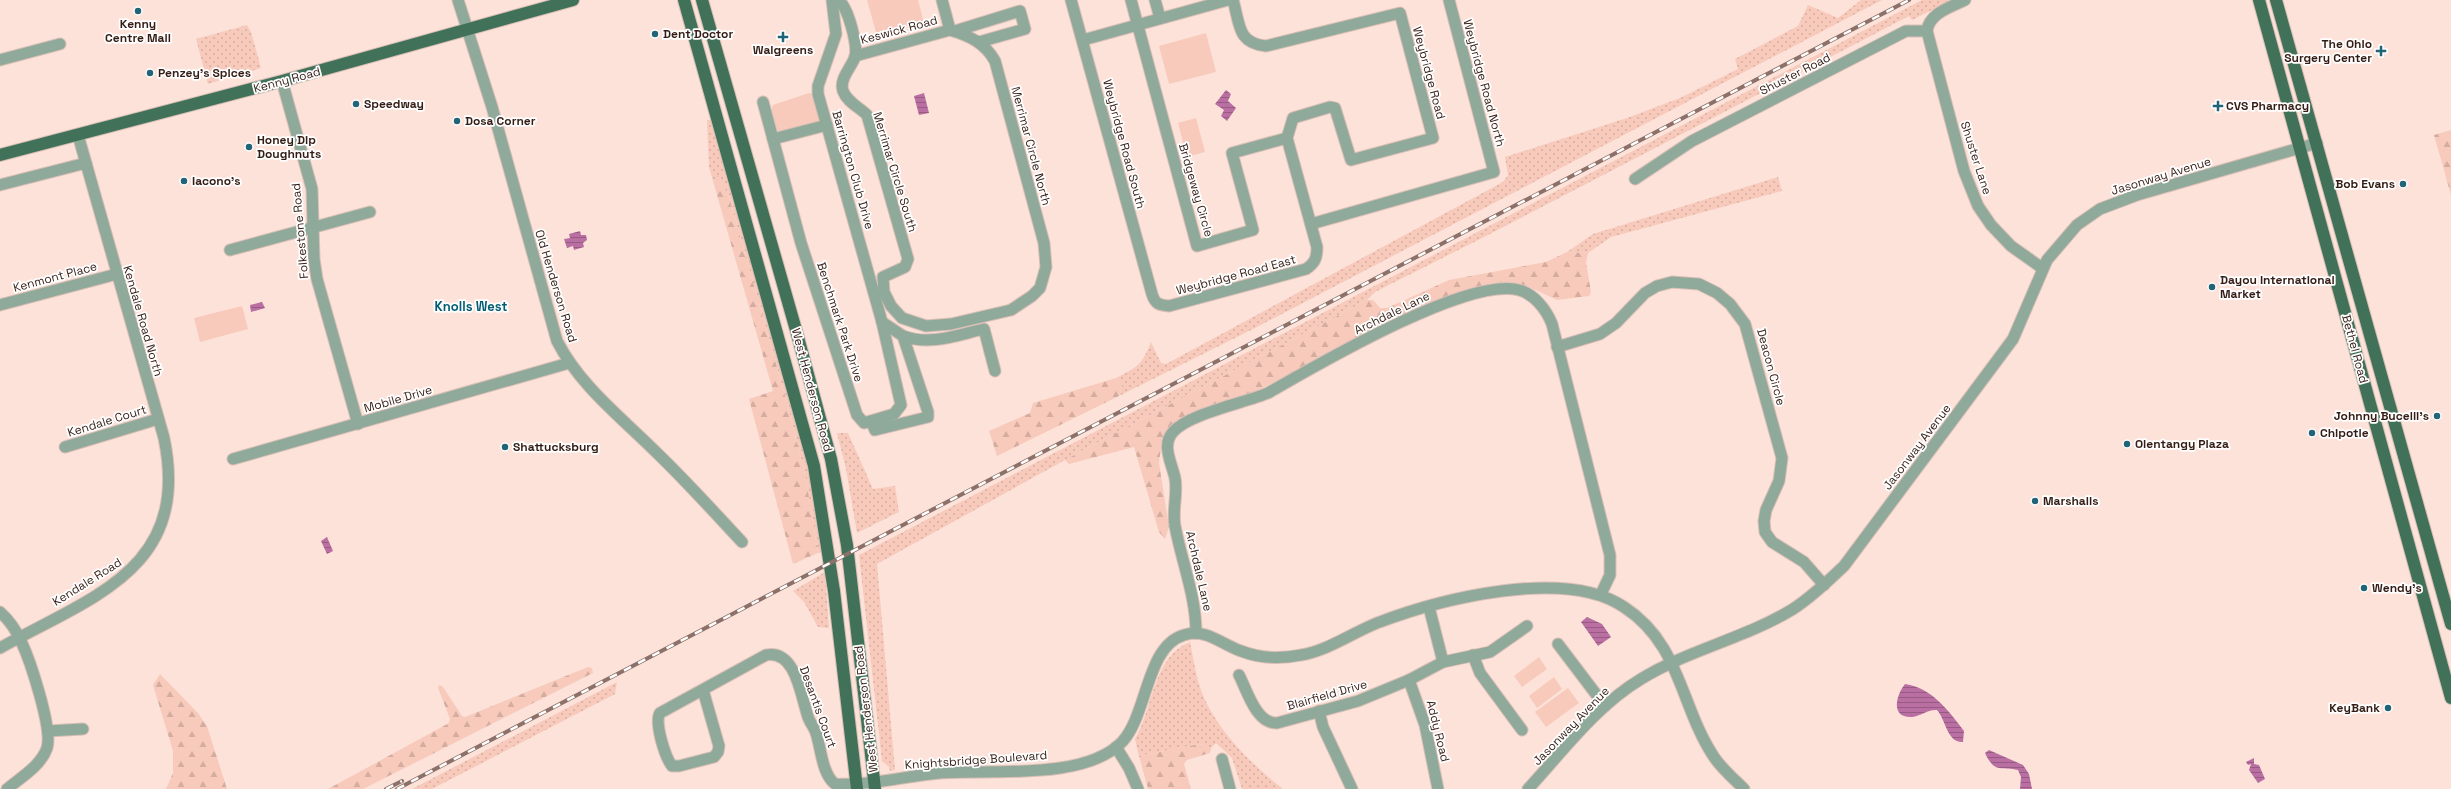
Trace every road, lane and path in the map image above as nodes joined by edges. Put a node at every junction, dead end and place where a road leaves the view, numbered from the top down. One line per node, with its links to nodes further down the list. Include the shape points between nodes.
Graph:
1 (458, 0): 21 (street, Old Henderson Road)
2 (573, 0): 21 (main road, Kenny Road)
3 (684, 0): 91 (main road, West Henderson Road, via 814,466 834,591)
4 (702, 0): 90 (main road, West Henderson Road, via 831,459 847,545)
5 (832, 0): 31 (street, Barrington Club Drive, via 836,34 818,86)
6 (838, 0): 27 (street, via 845,6 855,45)
7 (942, 0): 22 (street)
8 (1071, 0): 24 (street, Weybridge Road South)
9 (1131, 0): 20 (street, Bridgeway Circle)
10 (1155, 0): 18 (street)
11 (1228, 0): 18 (street)
12 (1233, 0): 33 (street, Weybridge Road, via 1243,37 1253,45 1266,46 1400,13 1433,138 1351,160 1338,114 1335,108 1330,107 1293,118)
13 (1449, 0): 42 (street, Weybridge Road North, via 1494,172)
14 (1965, 0): 23 (street, via 1932,17)
15 (2259, 0): 36 (main road, Bethel Road)
16 (2269, 0): 19 (main road, via 2272,11)
17 (2276, 0): 19 (main road, Bethel Road)
18 (1160, 18): 20 (street)
19 (2282, 20): 35 (main road, Bethel Road)
20 (1137, 25): 24 (street); 33 (street, Bridgeway Circle, via 1197,246 1253,230 1232,153)
21 (468, 29): 29 (main road, Kenny Road); 54 (street, Old Henderson Road, via 557,341)
22 (953, 30): 25 (street, Merrimar Circle North); 25 (street, Keswick Road, via 1020,11 1025,29); 27 (street, Keswick Road)
23 (1927, 31): 39 (street, Shuster Road, via 1906,31 1692,141); 45 (street, Shuster Lane, via 1964,171 1978,206 1991,225 2011,246)
24 (1082, 40): 48 (street, Weybridge Road South)
25 (979, 42): 47 (street, Merrimar Circle North, via 989,49 995,62 1045,249 1046,267 1040,288 1011,310 951,324 926,326 902,318 898,314 884,292)
26 (60, 44): 28 (street)
27 (855, 56): 47 (street, Merrimar Circle South, via 844,79 843,90 848,100 867,115 908,259 905,267 885,275)
28 (0, 60)
29 (282, 81): 32 (main road, Kenny Road); 43 (street, Folkestone Road, via 312,189)
30 (763, 102): 34 (street, Benchmark Park Drive)
31 (827, 125): 34 (street); 50 (street, Barrington Club Drive)
32 (78, 135): 37 (main road, Kenny Road); 38 (street, Kendale Road North)
33 (1287, 138): 42 (street, Weybridge Road East)
34 (773, 139): 60 (street, Benchmark Park Drive, via 801,243 857,415 864,422)
35 (2317, 143): 36 (street, Jasonway Avenue); 55 (main road, Bethel Road)
36 (2301, 148): 45 (street, Jasonway Avenue, via 2137,195 2100,209 2089,215 2066,236); 53 (main road, Bethel Road)
37 (0, 155)
38 (86, 163): 40 (street); 46 (street, Kendale Road North)
39 (1635, 179)
40 (0, 186)
41 (370, 212): 43 (street)
42 (1310, 224): 48 (street, Weybridge Road East, via 1317,256 1313,264 1306,269 1169,306 1154,301)
43 (314, 228): 44 (street); 61 (street, Folkestone Road, via 317,279)
44 (230, 250)
45 (2042, 268): 66 (street, Jasonway Avenue, via 2013,339 1872,530 1844,566)
46 (117, 274): 49 (street, Kenmont Place); 59 (street, Kendale Road North)
47 (882, 280)
48 (1152, 294)
49 (0, 305)
50 (882, 322): 51 (street); 60 (street, via 901,405 894,414)
51 (903, 336): 56 (street, via 933,341 984,329); 60 (street, via 928,417 875,430)
52 (1557, 347): 66 (street, Deacon Circle, via 1600,334 1616,323 1645,293 1672,282 1699,284 1717,293 1730,304 1745,324 1782,458 1780,481 1766,510 1766,532 1772,542 1804,562); 67 (street, Archdale Lane, via 1610,555 1610,575); 72 (street, Archdale Lane, via 1548,314 1537,301 1520,290 1492,289 1438,304 1268,393 1248,402 1220,409 1177,428 1168,441 1169,458 1176,484 1175,526 1194,598)
53 (2357, 357): 55 (main road, via 2370,367); 57 (main road, Bethel Road)
54 (569, 363): 61 (street, Mobile Drive); 65 (street, Old Henderson Road, via 592,390 691,486)
55 (2380, 368): 58 (main road, Bethel Road)
56 (996, 371)
57 (2364, 383): 58 (main road, via 2371,384); 82 (main road, Bethel Road)
58 (2388, 396): 70 (main road, Bethel Road)
59 (158, 419): 62 (street, Kendale Court); 64 (street, Kendale Road North, via 170,474)
60 (871, 421)
61 (358, 424): 63 (street, Mobile Drive)
62 (65, 447)
63 (233, 459)
64 (165, 515): 73 (street, Kendale Road, via 147,551 128,573 83,603)
65 (742, 542)
66 (1824, 585): 78 (street, Jasonway Avenue, via 1793,609)
67 (1601, 594): 68 (street, Knightsbridge Boulevard, via 1565,588 1528,589 1471,597); 78 (street, Knightsbridge Boulevard, via 1626,607 1645,623 1664,647)
68 (1429, 607): 72 (street, Knightsbridge Boulevard, via 1378,623 1315,651 1286,657 1249,654 1209,635); 77 (street)
69 (0, 612): 73 (street)
70 (2451, 624)
71 (1527, 626): 76 (street, Blairfield Drive, via 1490,652)
72 (1196, 633): 88 (street, Knightsbridge Boulevard, via 1176,638 1163,650 1136,723)
73 (20, 638): 75 (street, Kendale Road); 87 (street, via 30,663)
74 (1558, 644): 83 (street)
75 (0, 648)
76 (1473, 655): 77 (street, Blairfield Drive); 86 (street, via 1480,673)
77 (1443, 662): 80 (street, Blairfield Drive)
78 (1672, 663): 83 (street, Jasonway Avenue, via 1640,679); 98 (street, Knightsbridge Boulevard, via 1713,756)
79 (1239, 675): 84 (street, Blairfield Drive, via 1265,721 1277,723)
80 (1409, 680): 84 (street, Blairfield Drive, via 1358,701); 96 (street, Addy Road, via 1425,725)
81 (703, 690): 81 (street, Desantis Court, via 657,717 668,760 672,766 714,757 718,752 719,746); 91 (street, Desantis Court, via 766,655 779,655 787,663 798,683 830,781)
82 (2451, 698)
83 (1605, 706): 97 (street, Jasonway Avenue)
84 (1319, 711): 95 (street, via 1323,727)
85 (83, 729): 87 (street)
86 (1522, 730)
87 (48, 731): 92 (street, via 47,748 38,763)
88 (1116, 747): 90 (street, Knightsbridge Boulevard, via 1092,758 1049,770 966,771); 93 (street)
89 (1222, 759): 94 (street)
90 (874, 785): 91 (street, Knightsbridge Boulevard)
91 (856, 786)
92 (6, 789)
93 (1138, 789)
94 (1230, 789)
95 (1352, 789)
96 (1438, 789)
97 (1528, 789)
98 (1744, 789)

